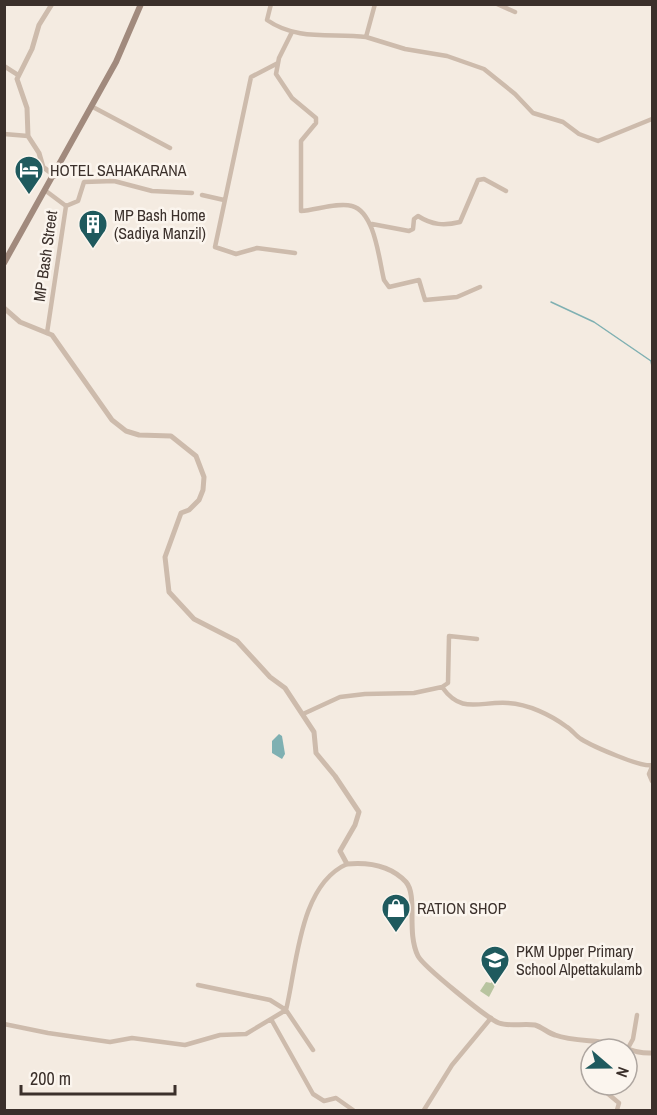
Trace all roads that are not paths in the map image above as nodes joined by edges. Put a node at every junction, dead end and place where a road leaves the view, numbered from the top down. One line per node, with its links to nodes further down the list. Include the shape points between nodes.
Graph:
1 (52, 4): 11 (street, via 39,24 32,49)
2 (141, 4): 12 (main road, via 130,36)
3 (271, 4): 7 (street, via 267,20)
4 (375, 4): 8 (street)
5 (497, 4): 6 (street)
6 (515, 12)
7 (292, 32): 8 (street); 9 (street)
8 (366, 37): 13 (street, via 484,69 533,113 563,122 597,141)
9 (278, 63): 22 (street, via 251,76); 24 (street, via 276,74 282,86 316,118 301,141 301,211 352,206)
10 (4, 66): 11 (street)
11 (18, 75): 15 (street, via 27,108)
12 (91, 106): 16 (street); 17 (main road)
13 (652, 119)
14 (4, 134): 15 (street)
15 (28, 136): 17 (street, via 43,167)
16 (170, 148)
17 (55, 176): 18 (main road)
18 (46, 191): 23 (street, MP Bash Street); 26 (main road)
19 (506, 191): 24 (street, via 484,179 478,180 460,222 451,225 428,222 418,216 409,231)
20 (192, 193): 23 (street, via 152,191 114,181 84,182 78,201)
21 (202, 195): 22 (street)
22 (224, 200): 25 (street, via 215,247 236,254 257,248)
23 (66, 206): 29 (street, MP Bash Street)
24 (372, 224): 27 (street, via 384,280 389,287 419,280 426,300 457,297)
25 (295, 253)
26 (4, 263)
27 (480, 287)
28 (4, 308): 29 (street, via 20,322)
29 (47, 333): 32 (street, via 112,420 139,435 171,436 196,456 204,477 203,490 199,500 181,513 168,542 165,557 170,592 194,619 237,641 285,688)
30 (477, 639): 31 (street, via 449,636 448,683)
31 (442, 687): 32 (street, via 414,693 339,697); 33 (street, via 460,705 507,702 535,709 581,739)
32 (303, 714): 35 (street, via 314,732 316,753 359,812 340,851)
33 (652, 766): 34 (street)
34 (652, 781)
35 (348, 864): 37 (street, via 338,868 305,916); 39 (street, via 387,868 404,880 412,894 411,936 423,965)
36 (198, 985): 37 (street, via 270,1000)
37 (286, 1010): 40 (street); 44 (street)
38 (638, 1015): 42 (street)
39 (491, 1018): 43 (street, via 498,1023 538,1026 555,1036); 47 (street, via 452,1065)
40 (270, 1019): 41 (street, via 246,1034 220,1035 185,1045 132,1038 110,1042); 46 (street, via 313,1094 324,1101 336,1098)
41 (4, 1024)
42 (634, 1037)
43 (579, 1040)
44 (313, 1050)
45 (612, 1097): 48 (street, via 619,1103)
46 (353, 1110)
47 (424, 1110)
48 (617, 1110)

